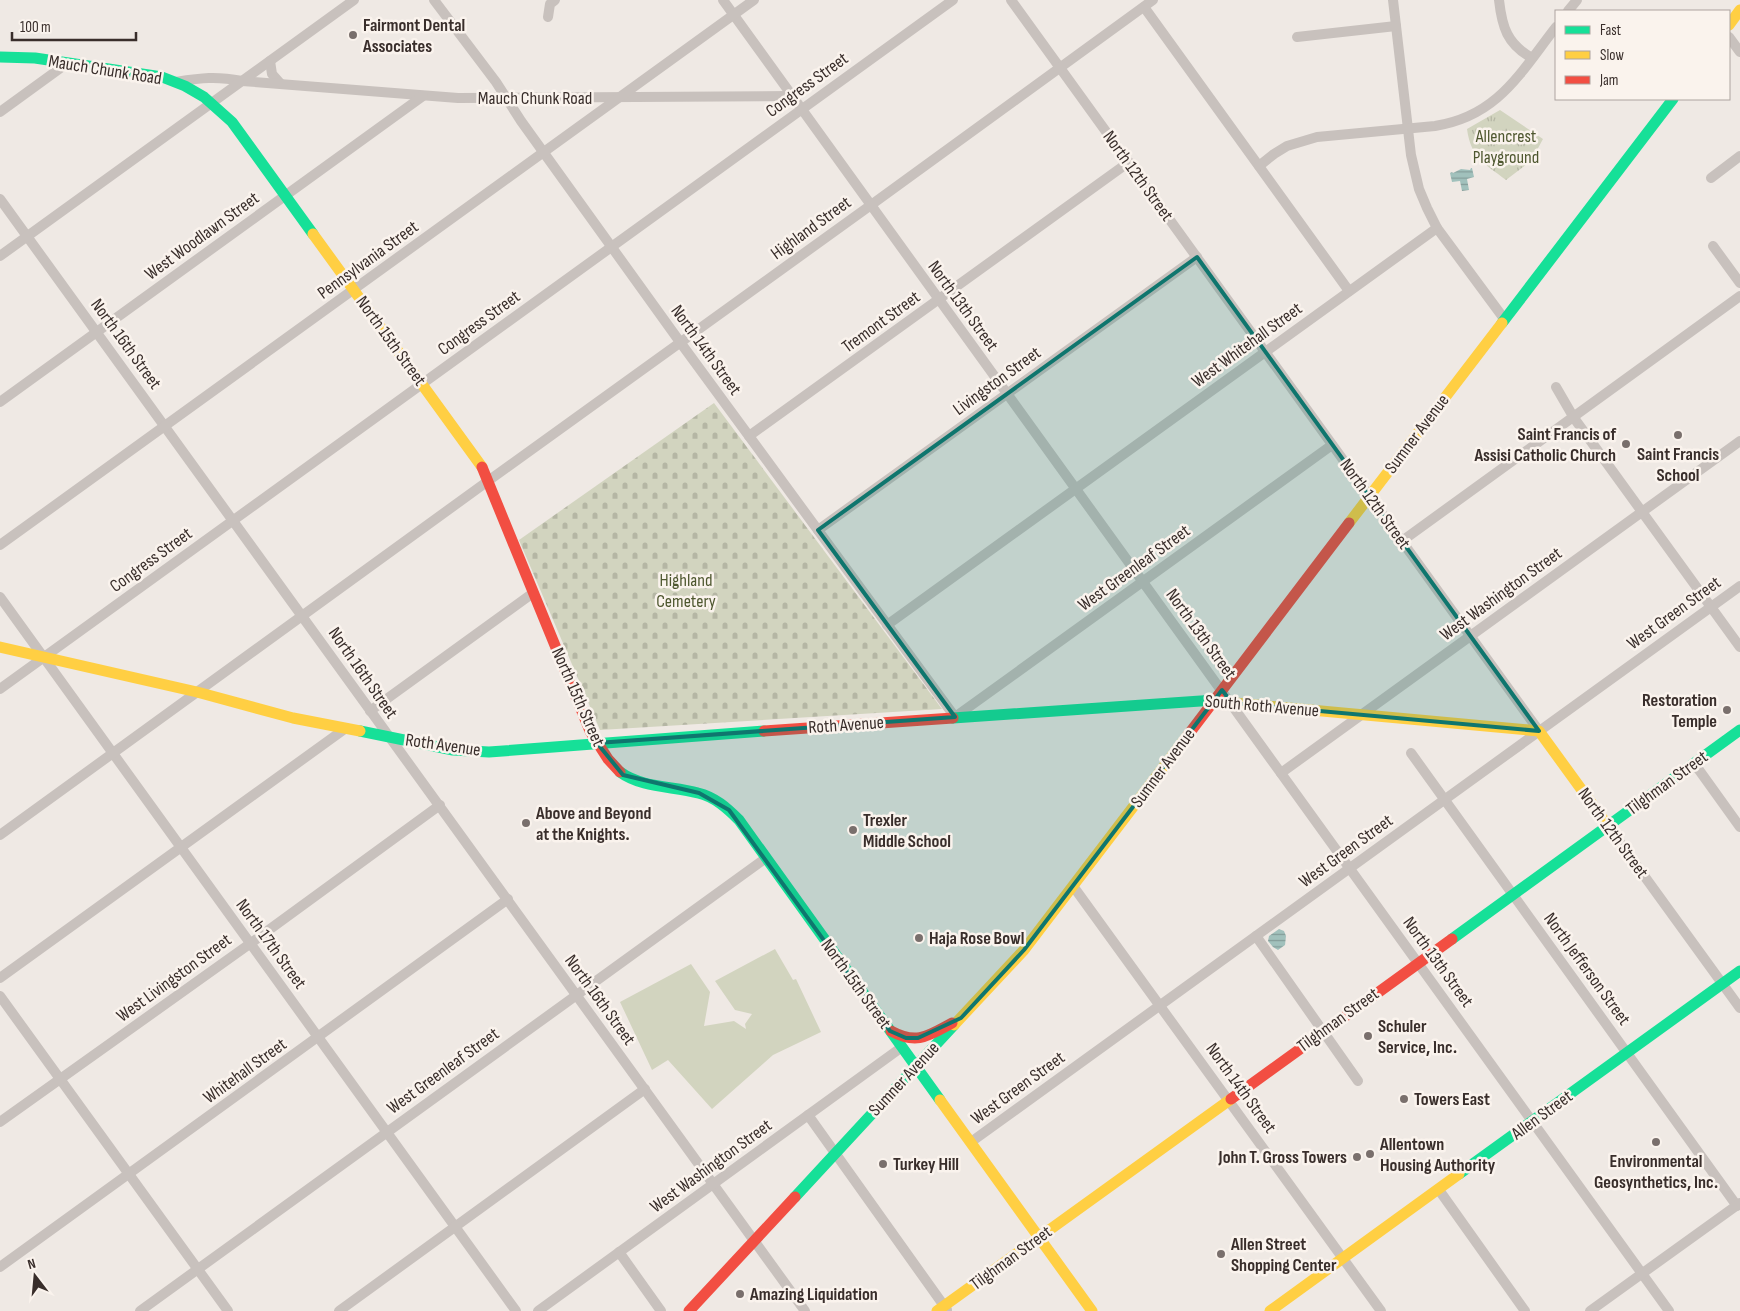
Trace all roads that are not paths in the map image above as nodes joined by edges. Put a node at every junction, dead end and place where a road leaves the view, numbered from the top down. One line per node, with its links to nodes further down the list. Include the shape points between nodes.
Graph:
1 (354, 0): 25 (street)
2 (434, 0): 34 (street, North 14th Street)
3 (556, 0): 14 (street, via 550,4)
4 (723, 0): 13 (street, North 13th Street)
5 (754, 0): 13 (street, Pennsylvania Street)
6 (953, 0): 37 (street, Congress Street)
7 (1011, 0): 27 (street, North 12th Street)
8 (1153, 0): 11 (street, Highland Street)
9 (1393, 0): 16 (street)
10 (1499, 0): 24 (street, via 1508,37)
11 (1144, 6): 27 (street, Highland Street); 43 (street)
12 (1740, 10): 15 (main road)
13 (733, 15): 32 (street, North 13th Street); 33 (street, Pennsylvania Street)
14 (548, 17)
15 (1730, 24)
16 (1396, 26): 18 (street); 39 (street)
17 (1555, 27): 24 (street)
18 (1297, 37)
19 (1730, 37): 21 (street)
20 (0, 47): 23 (main road, Mauch Chunk Road)
21 (1740, 52)
22 (0, 57): 23 (main road, Mauch Chunk Road)
23 (35, 58): 26 (main road, Mauch Chunk Road)
24 (1532, 58): 39 (street, via 1511,86 1487,107 1447,124)
25 (270, 61): 28 (street); 30 (street, via 272,74)
26 (66, 64): 29 (main road, Mauch Chunk Road); 38 (street)
27 (1060, 68): 42 (street, North 12th Street); 47 (street, Highland Street)
28 (242, 80): 29 (street, Mauch Chunk Road, via 209,77); 30 (street, Mauch Chunk Road); 36 (street)
29 (175, 82): 36 (main road, Mauch Chunk Road)
30 (280, 84): 31 (street, Mauch Chunk Road)
31 (423, 96): 34 (street, Mauch Chunk Road); 45 (street, West Woodlawn Street)
32 (792, 96): 33 (street, Mauch Chunk Road); 37 (street, North 13th Street)
33 (621, 97): 34 (street, Mauch Chunk Road); 40 (street, Pennsylvania Street)
34 (506, 98): 40 (street, North 14th Street)
35 (1672, 100): 59 (main road, Sumner Avenue)
36 (212, 103): 45 (main road, North 15th Street, via 240,132); 49 (street)
37 (801, 110): 47 (street, North 13th Street); 51 (street, Congress Street)
38 (0, 112)
39 (1408, 128): 43 (street, via 1317,137 1274,154); 48 (street, via 1414,175)
40 (544, 153): 51 (street, North 14th Street); 55 (street, Pennsylvania Street)
41 (1740, 156): 44 (street)
42 (1129, 162): 53 (street, North 12th Street); 58 (street, Tremont Street)
43 (1259, 166): 56 (street)
44 (1711, 178)
45 (285, 195): 55 (main road, North 15th Street); 60 (street, West Woodlawn Street)
46 (0, 199): 49 (street, North 16th Street)
47 (871, 205): 58 (street, North 13th Street); 61 (street, Highland Street)
48 (1437, 228): 56 (street, West Whitehall Street); 59 (street)
49 (27, 236): 52 (street); 60 (street, North 16th Street)
50 (1713, 246): 54 (street)
51 (612, 247): 61 (street, North 14th Street); 63 (street, Congress Street)
52 (0, 256)
53 (1196, 258): 62 (street, North 12th Street); 65 (street, Livingston Street)
54 (1740, 283)
55 (354, 290): 63 (main road, North 15th Street); 68 (street, Pennsylvania Street)
56 (1349, 291): 62 (street, West Whitehall Street)
57 (1740, 296): 67 (street)
58 (939, 300): 65 (street, North 13th Street); 69 (street, Tremont Street)
59 (1505, 320): 74 (main road, Sumner Avenue)
60 (97, 331): 66 (street, West Woodlawn Street); 68 (street, North 16th Street)
61 (680, 342): 69 (street, North 14th Street); 72 (street, Highland Street)
62 (1265, 352): 71 (street, North 12th Street); 73 (street, West Whitehall Street)
63 (422, 384): 72 (main road, North 15th Street, via 483,469); 76 (street, Congress Street)
64 (1556, 387): 67 (street)
65 (1007, 394): 73 (street, North 13th Street); 77 (street, Livingston Street)
66 (0, 402)
67 (1574, 418): 75 (street); 78 (street)
68 (165, 426): 76 (street, North 16th Street); 79 (street, Pennsylvania Street)
69 (749, 436): 77 (street, North 14th Street)
70 (1740, 441): 75 (street, West Washington Street)
71 (1332, 445): 74 (street, North 12th Street); 80 (street, West Greenleaf Street)
72 (488, 481): 82 (main road, North 15th Street); 85 (street, Highland Street)
73 (1075, 489): 80 (street, North 13th Street); 86 (street)
74 (1370, 497): 78 (street, North 12th Street); 93 (main road, Sumner Avenue)
75 (1642, 512): 84 (street); 87 (street, West Washington Street)
76 (234, 520): 85 (street, North 16th Street); 90 (street, Congress Street)
77 (818, 530): 86 (street, North 14th Street)
78 (1402, 541): 87 (street, North 12th Street)
79 (0, 545)
80 (1143, 582): 93 (street, North 13th Street); 97 (street, West Greenleaf Street)
81 (1740, 586): 84 (street, West Green Street)
82 (533, 593): 95 (street); 102 (main road, North 15th Street)
83 (0, 597): 90 (street, North 17th Street)
84 (1711, 606): 89 (street); 99 (street, West Green Street)
85 (303, 616): 92 (street); 95 (street, North 16th Street)
86 (887, 625): 97 (street, North 14th Street)
87 (1470, 636): 96 (street, West Washington Street); 99 (street, North 12th Street)
88 (0, 647): 90 (main road, Roth Avenue)
89 (1740, 647)
90 (45, 657): 91 (street, Congress Street); 92 (main road, Roth Avenue); 103 (street, North 17th Street)
91 (0, 690)
92 (197, 692): 98 (main road, Roth Avenue); 103 (street)
93 (1218, 695): 94 (main road, South Roth Avenue); 97 (main road, South Roth Avenue); 115 (main road, Sumner Avenue)
94 (1232, 703): 96 (main road, South Roth Avenue); 106 (street, North 13th Street)
95 (370, 711): 101 (street, North 16th Street)
96 (1361, 715): 99 (main road, South Roth Avenue); 106 (street, West Washington Street)
97 (955, 717): 102 (main road, Roth Avenue)
98 (346, 728): 101 (main road, Roth Avenue); 112 (street)
99 (1539, 730): 107 (street, West Green Street); 109 (main road, North 12th Street)
100 (1740, 730): 105 (main road, Tilghman Street)
101 (389, 737): 102 (main road, Roth Avenue, via 474,752); 108 (street, North 16th Street)
102 (597, 743): 113 (main road, North 15th Street, via 610,763 633,780 699,793 721,803)
103 (114, 752): 111 (street); 112 (street, North 17th Street)
104 (1411, 753): 107 (street, North Jefferson Street)
105 (1694, 763): 109 (main road, Tilghman Street); 110 (street)
106 (1281, 773): 114 (street, North 13th Street)
107 (1445, 800): 114 (street, West Green Street); 116 (street, North Jefferson Street)
108 (440, 806): 117 (street, North 16th Street); 119 (street, West Livingston Street)
109 (1608, 826): 116 (main road, Tilghman Street); 123 (street, North 12th Street)
110 (1740, 828)
111 (0, 835)
112 (181, 848): 119 (street, North 17th Street); 122 (street)
113 (766, 858): 124 (street, West Greenleaf Street); 129 (main road, North 15th Street)
114 (1350, 868): 118 (street, West Green Street); 120 (street, North 13th Street)
115 (1073, 886): 126 (street, North 14th Street); 128 (main road, Sumner Avenue, via 1024,950)
116 (1513, 895): 120 (main road, Tilghman Street); 133 (street, North Jefferson Street)
117 (508, 900): 124 (street, North 16th Street); 131 (street, Whitehall Street)
118 (1256, 936): 126 (street, West Green Street); 130 (street)
119 (251, 943): 131 (street, North 17th Street); 135 (street, West Livingston Street)
120 (1418, 963): 130 (main road, Tilghman Street); 141 (street, North 13th Street)
121 (1740, 970): 123 (main road, Allen Street)
122 (0, 978)
123 (1722, 984): 127 (street, North 12th Street); 133 (main road, Allen Street)
124 (576, 994): 137 (street, North 16th Street); 142 (street, West Greenleaf Street)
125 (0, 996): 135 (street)
126 (1160, 1005): 138 (street, North 14th Street); 143 (street, West Green Street)
127 (1740, 1008)
128 (961, 1018): 129 (main road, via 918,1038 906,1038); 134 (main road, Sumner Avenue)
129 (890, 1031): 132 (main road, North 15th Street)
130 (1323, 1032): 136 (street); 138 (main road, Tilghman Street)
131 (319, 1038): 142 (street, North 17th Street); 145 (street, Whitehall Street)
132 (902, 1047): 134 (main road, North 15th Street); 139 (street, West Washington Street)
133 (1627, 1052): 141 (main road, Allen Street); 148 (street, North Jefferson Street)
134 (916, 1066): 143 (main road, North 15th Street); 144 (main road, Sumner Avenue)
135 (61, 1079): 140 (street, West Livingston Street); 145 (street)
136 (1358, 1081)
137 (645, 1088): 146 (street, North 16th Street); 149 (street)
138 (1229, 1099): 150 (main road, Tilghman Street); 153 (street, North 14th Street)
139 (808, 1115): 144 (street); 146 (street, West Washington Street)
140 (0, 1122)
141 (1532, 1122): 147 (main road, Allen Street); 156 (street, North 13th Street)
142 (386, 1132): 149 (street, North 17th Street); 155 (street, West Greenleaf Street)
143 (971, 1142): 150 (main road, North 15th Street)
144 (835, 1152): 151 (main road, Sumner Avenue); 157 (street)
145 (130, 1174): 154 (street, Whitehall Street); 155 (street)
146 (714, 1184): 151 (street, North 16th Street); 152 (street, West Washington Street)
147 (1439, 1190): 153 (main road, Allen Street); 169 (street)
148 (1739, 1204): 156 (street)
149 (455, 1227): 160 (street); 161 (street, North 17th Street)
150 (1039, 1237): 157 (main road, Tilghman Street); 166 (main road, North 15th Street)
151 (755, 1241): 164 (main road, Sumner Avenue); 165 (street, North 16th Street)
152 (619, 1252): 162 (street, West Washington Street); 163 (street)
153 (1343, 1259): 167 (main road, Allen Street); 168 (street, North 14th Street)
154 (0, 1268)
155 (198, 1269): 158 (street, West Greenleaf Street); 159 (street)
156 (1642, 1273): 170 (street); 171 (street, North 13th Street)
157 (943, 1309)
158 (140, 1311)
159 (228, 1311)
160 (339, 1311)
161 (516, 1311)
162 (538, 1311)
163 (661, 1311)
164 (689, 1311)
165 (805, 1311)
166 (1092, 1311)
167 (1270, 1311)
168 (1381, 1311)
169 (1525, 1311)
170 (1590, 1311)
171 (1670, 1311)

